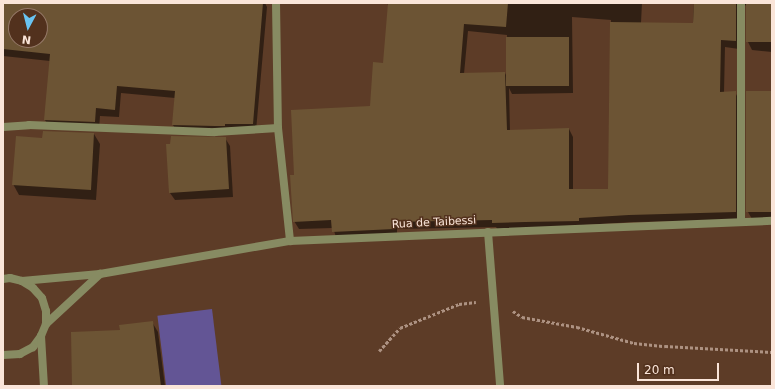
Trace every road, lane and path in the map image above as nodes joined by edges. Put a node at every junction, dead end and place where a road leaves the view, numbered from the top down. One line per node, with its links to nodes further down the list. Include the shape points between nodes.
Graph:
1 (276, 3): 4 (street)
2 (741, 3): 6 (street)
3 (3, 127): 4 (street, via 29,125 215,132)
4 (278, 128): 8 (street)
5 (772, 221): 6 (street, Rua de Taibessi)
6 (741, 222): 7 (street, Rua de Taibessi)
7 (488, 232): 8 (street, Rua de Taibessi); 12 (street)
8 (290, 241): 9 (street, Rua de Taibessi)
9 (100, 274): 11 (street, Rua de Taibessi); 13 (street)
10 (3, 278): 11 (street)
11 (22, 281): 13 (street, via 42,298)
12 (494, 299): 15 (path, via 459,304 400,328); 16 (path, via 522,317 577,327 634,343); 19 (street)
13 (46, 324): 14 (street)
14 (41, 336): 17 (street, via 33,347 20,354); 18 (street)
15 (380, 351)
16 (772, 352)
17 (3, 355)
18 (44, 386)
19 (500, 386)

